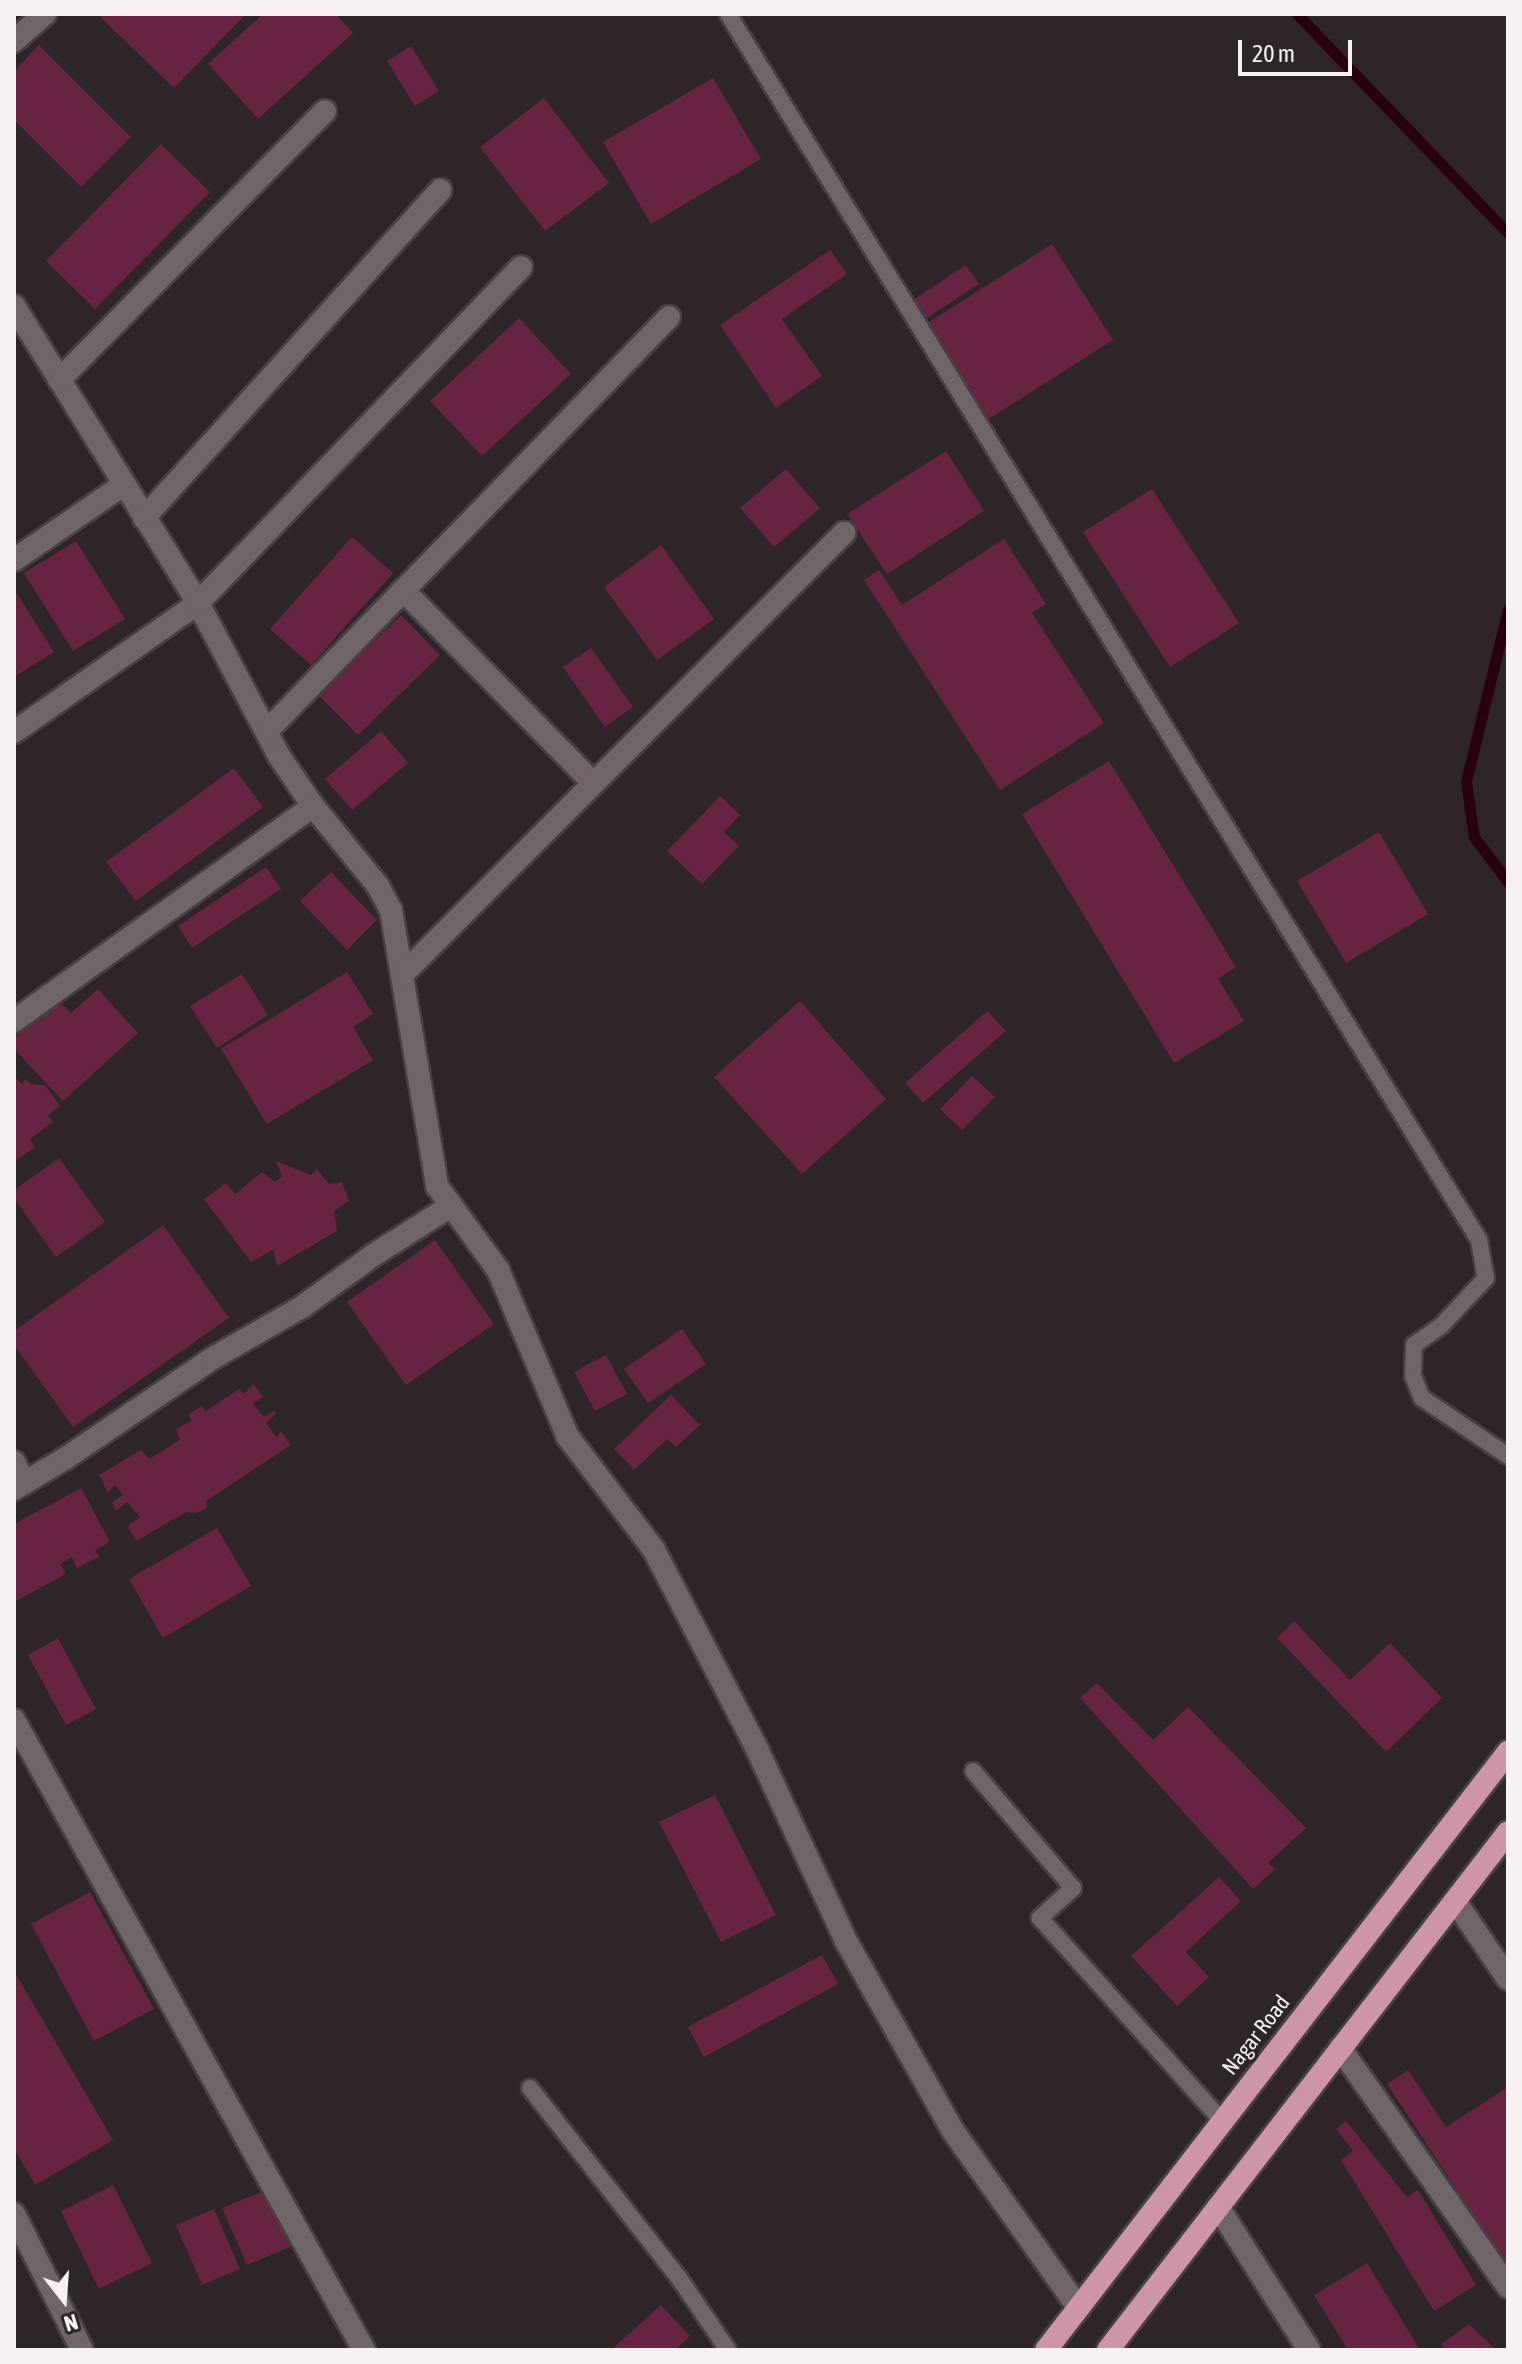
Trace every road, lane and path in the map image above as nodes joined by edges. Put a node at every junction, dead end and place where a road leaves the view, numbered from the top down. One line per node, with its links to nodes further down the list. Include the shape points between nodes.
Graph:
1 (45, 14): 3 (street)
2 (728, 14): 23 (lane, via 1479,1240 1486,1278 1441,1326 1414,1345 1413,1376 1422,1398)
3 (14, 41)
4 (325, 111): 9 (street)
5 (440, 190): 11 (street)
6 (521, 267): 15 (street)
7 (14, 306): 9 (street)
8 (669, 317): 14 (street)
9 (59, 380): 10 (street)
10 (123, 485): 11 (street); 13 (street)
11 (144, 518): 15 (street)
12 (844, 533): 18 (street)
13 (14, 560)
14 (403, 590): 16 (street); 18 (street)
15 (198, 603): 16 (street); 17 (street)
16 (267, 731): 19 (street)
17 (14, 732)
18 (593, 783): 20 (street)
19 (313, 806): 20 (street, via 385,898); 21 (street)
20 (403, 974): 22 (street, via 437,1186)
21 (14, 1021)
22 (451, 1206): 25 (street); 38 (street, via 498,1270 568,1437 654,1550 757,1749 846,1941 953,2131)
23 (1508, 1456)
24 (14, 1462): 25 (street)
25 (19, 1486)
26 (14, 1720): 40 (street)
27 (1508, 1752): 34 (highway, Nagar Road)
28 (973, 1771): 34 (lane, via 1073,1888 1040,1918)
29 (1508, 1832): 30 (highway)
30 (1455, 1901): 31 (street); 32 (highway)
31 (1508, 1979)
32 (1340, 2048): 35 (highway); 37 (street)
33 (530, 2088): 41 (lane, via 679,2278)
34 (1223, 2122): 38 (highway, Nagar Road)
35 (1218, 2207): 43 (highway); 44 (street)
36 (14, 2214): 39 (street)
37 (1508, 2287)
38 (1079, 2308): 42 (highway, Nagar Road)
39 (82, 2350)
40 (364, 2350)
41 (728, 2350)
42 (1046, 2350)
43 (1108, 2350)
44 (1309, 2350)

